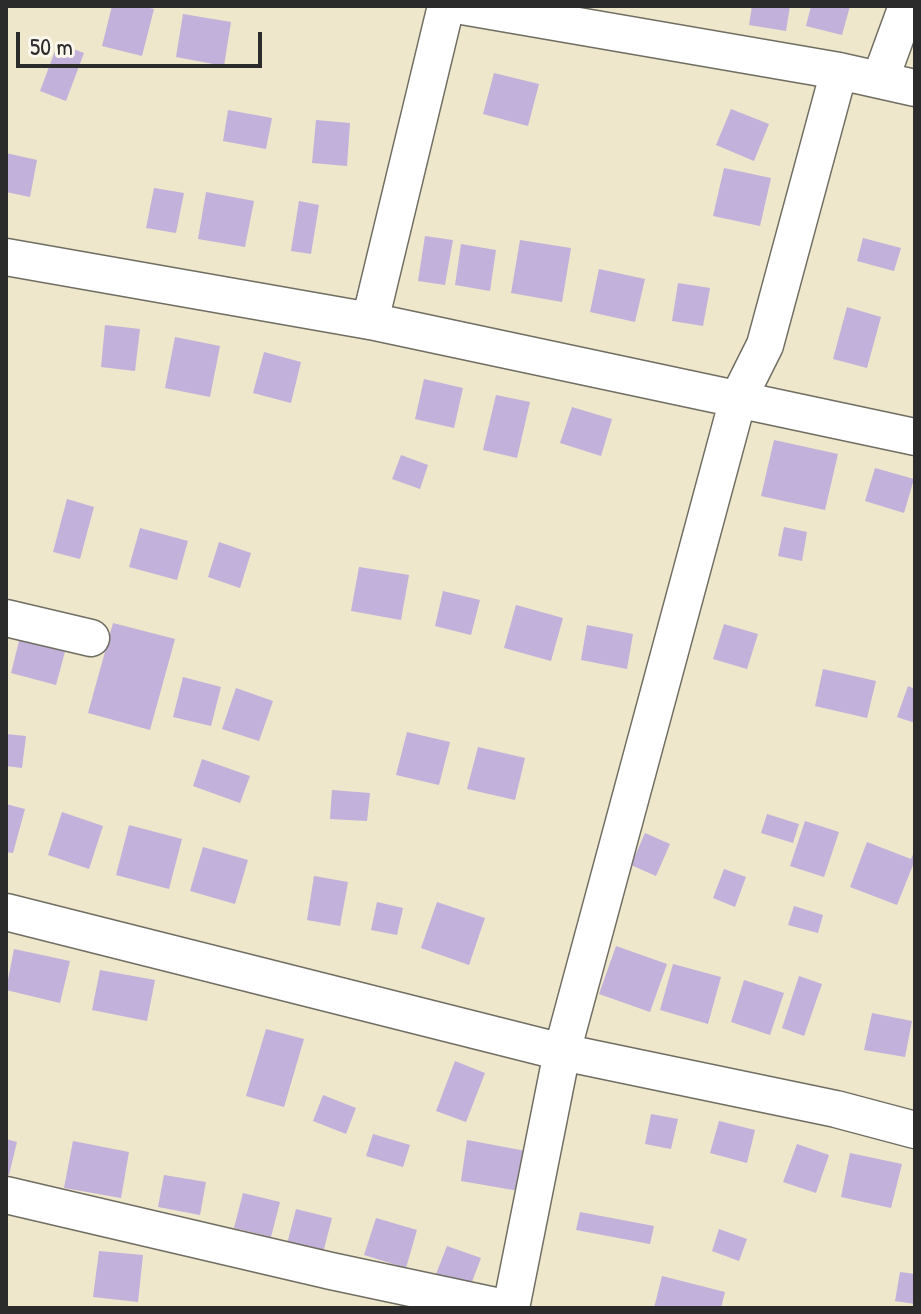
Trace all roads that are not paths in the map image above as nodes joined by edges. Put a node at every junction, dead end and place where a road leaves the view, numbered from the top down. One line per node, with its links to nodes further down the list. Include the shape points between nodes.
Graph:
1 (446, 6): 8 (street)
2 (462, 6): 4 (street)
3 (907, 6): 5 (street)
4 (839, 71): 5 (street); 9 (street, via 765,345)
5 (880, 80): 6 (street)
6 (915, 88)
7 (6, 257): 8 (street)
8 (370, 321): 9 (street)
9 (738, 399): 10 (street); 14 (street)
10 (915, 437)
11 (6, 618): 12 (street)
12 (91, 638)
13 (6, 912): 14 (street)
14 (562, 1052): 15 (street); 17 (street)
15 (915, 1130)
16 (6, 1195): 17 (street)
17 (508, 1308)

